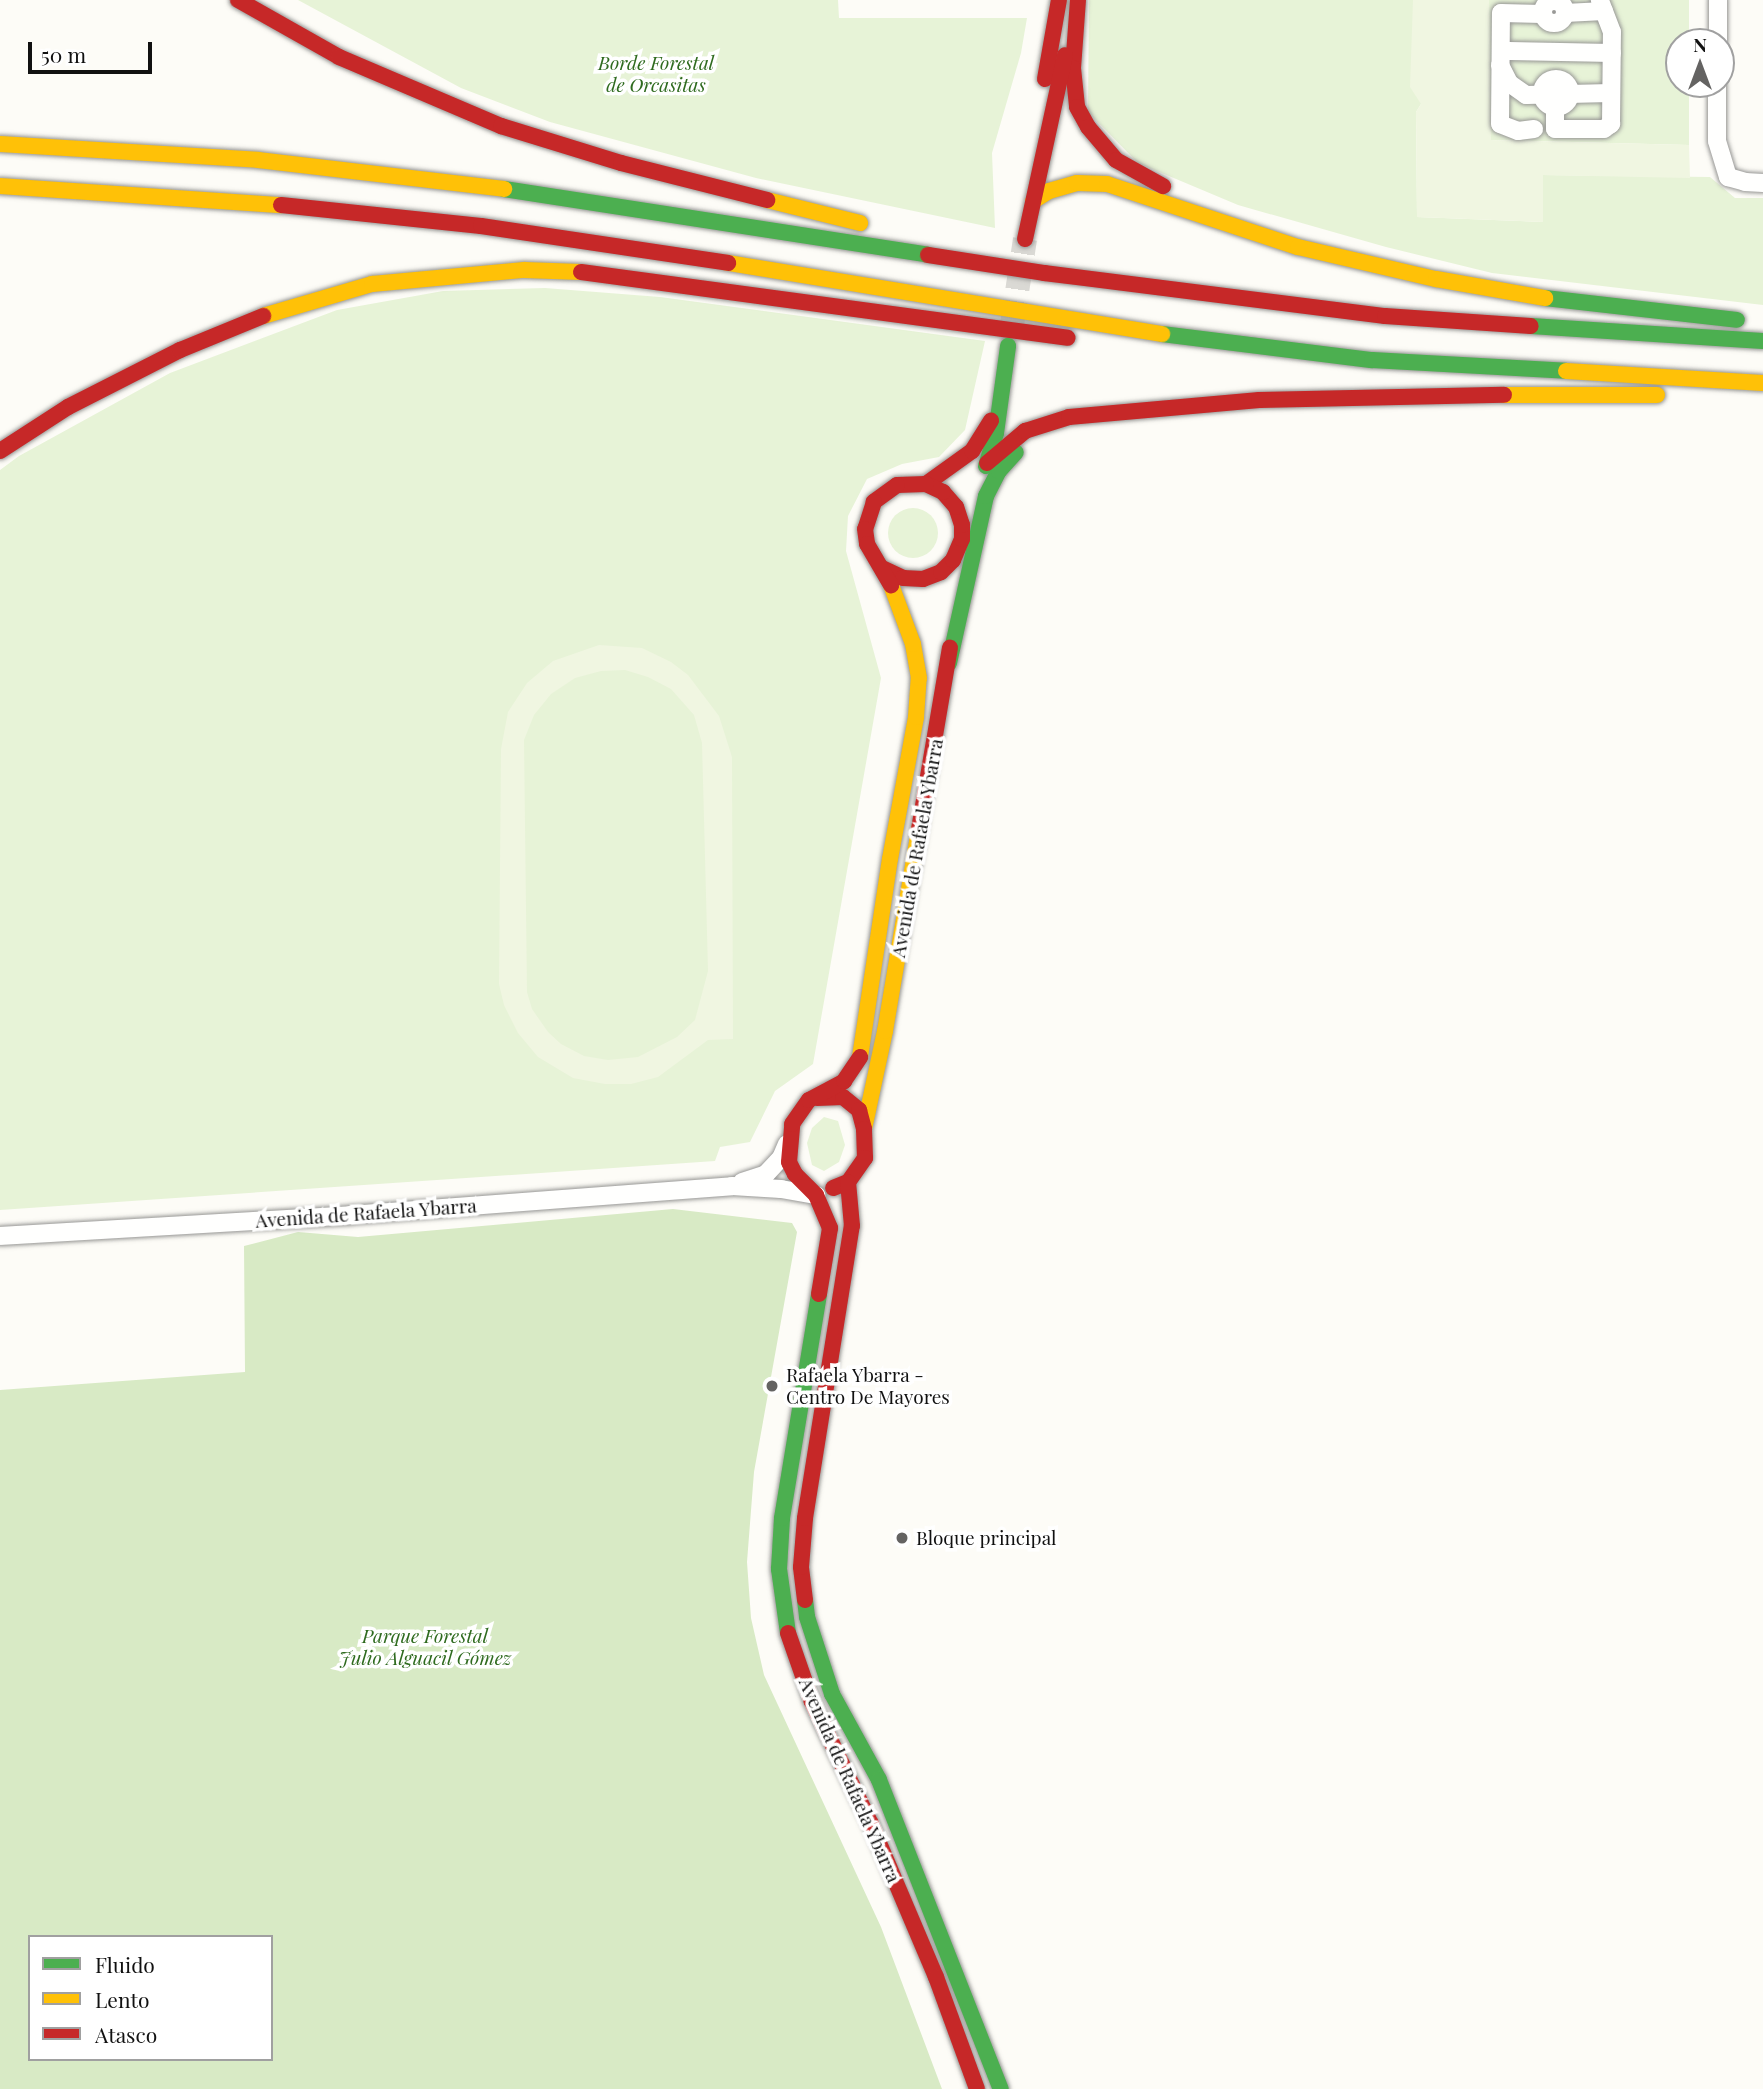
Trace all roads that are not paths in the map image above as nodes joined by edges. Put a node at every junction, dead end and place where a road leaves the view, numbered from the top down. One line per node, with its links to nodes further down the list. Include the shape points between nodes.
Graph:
1 (238, 0): 24 (main road, via 339,57 557,146)
2 (1059, 0): 23 (main road, via 1038,127)
3 (1077, 0): 23 (main road); 27 (main road, via 1074,95 1088,128 1116,160 1149,181)
4 (1718, 0): 8 (street)
5 (1602, 5): 7 (street); 11 (street, via 1612,32)
6 (1508, 8): 7 (street); 12 (street)
7 (1550, 11): 10 (street)
8 (1718, 28)
9 (1533, 52): 10 (street); 12 (street); 16 (street, via 1521,58 1513,75 1522,89)
10 (1554, 52): 11 (street); 13 (street)
11 (1612, 53): 15 (street)
12 (1506, 66): 16 (street, via 1521,94); 19 (street, via 1500,124 1506,130)
13 (1555, 79): 14 (street, via 1563,82); 16 (street)
14 (1569, 93): 15 (street); 16 (street); 18 (street, via 1565,103)
15 (1611, 93): 19 (street, via 1609,127)
16 (1538, 94): 18 (street)
17 (1717, 98): 21 (street, via 1717,141 1728,177)
18 (1555, 107): 19 (street)
19 (1555, 129)
20 (0, 144): 28 (main road, via 258,160 476,186)
21 (1763, 183)
22 (0, 186): 30 (main road, via 256,202 481,226)
23 (1033, 201): 26 (main road); 27 (main road, via 1077,183 1108,184 1298,247)
24 (882, 228)
25 (916, 237): 28 (main road)
26 (1026, 239)
27 (1353, 260): 29 (main road, via 1512,294)
28 (1044, 273): 31 (main road, via 1385,316)
29 (1750, 321)
30 (1177, 336): 33 (main road, via 1372,360); 37 (main road, via 1087,340 595,273 524,270 443,276 372,284 283,308 180,350 68,407)
31 (1763, 341)
32 (1008, 345): 35 (main road, Avenida de Rafaela Ybarra)
33 (1763, 383)
34 (1763, 389): 36 (main road, via 1641,396 1273,400)
35 (1000, 399): 38 (main road, Avenida de Rafaela Ybarra); 39 (main road, Avenida de Rafaela Ybarra, via 972,451)
36 (1114, 414): 38 (main road, via 1038,425); 43 (main road, via 1048,432 1023,445 999,471 986,496)
37 (0, 451)
38 (987, 463): 40 (main road, Avenida de Rafaela Ybarra)
39 (926, 484): 40 (main road, via 950,499); 42 (main road, Avenida de Rafaela Ybarra, via 897,485 884,492 871,509 865,529 867,544)
40 (962, 524): 41 (main road, Avenida de Rafaela Ybarra, via 960,547)
41 (949, 564): 42 (main road, via 932,576 913,580); 43 (main road, Avenida de Rafaela Ybarra, via 953,607)
42 (882, 568): 44 (main road, Avenida de Rafaela Ybarra, via 914,644 919,678 916,718 861,1055 844,1081)
43 (949, 663): 45 (main road, Avenida de Rafaela Ybarra)
44 (809, 1100): 45 (main road, via 844,1097 859,1110); 46 (main road, via 792,1124)
45 (864, 1129): 48 (main road, Avenida de Rafaela Ybarra, via 865,1158)
46 (790, 1139): 47 (main road, Avenida de Rafaela Ybarra, via 789,1162); 49 (street, via 766,1174)
47 (800, 1179): 48 (main road, via 823,1189); 50 (main road, Avenida de Rafaela Ybarra)
48 (848, 1182): 53 (main road, Avenida de Rafaela Ybarra, via 852,1226 805,1518 801,1567 807,1617 832,1695 879,1780)
49 (732, 1186): 50 (street); 51 (street, Avenida de Rafaela Ybarra)
50 (816, 1195): 52 (main road, Avenida de Rafaela Ybarra, via 830,1228 782,1518 779,1569 785,1624 812,1702 893,1875)
51 (0, 1236)
52 (977, 2089)
53 (1001, 2089)

